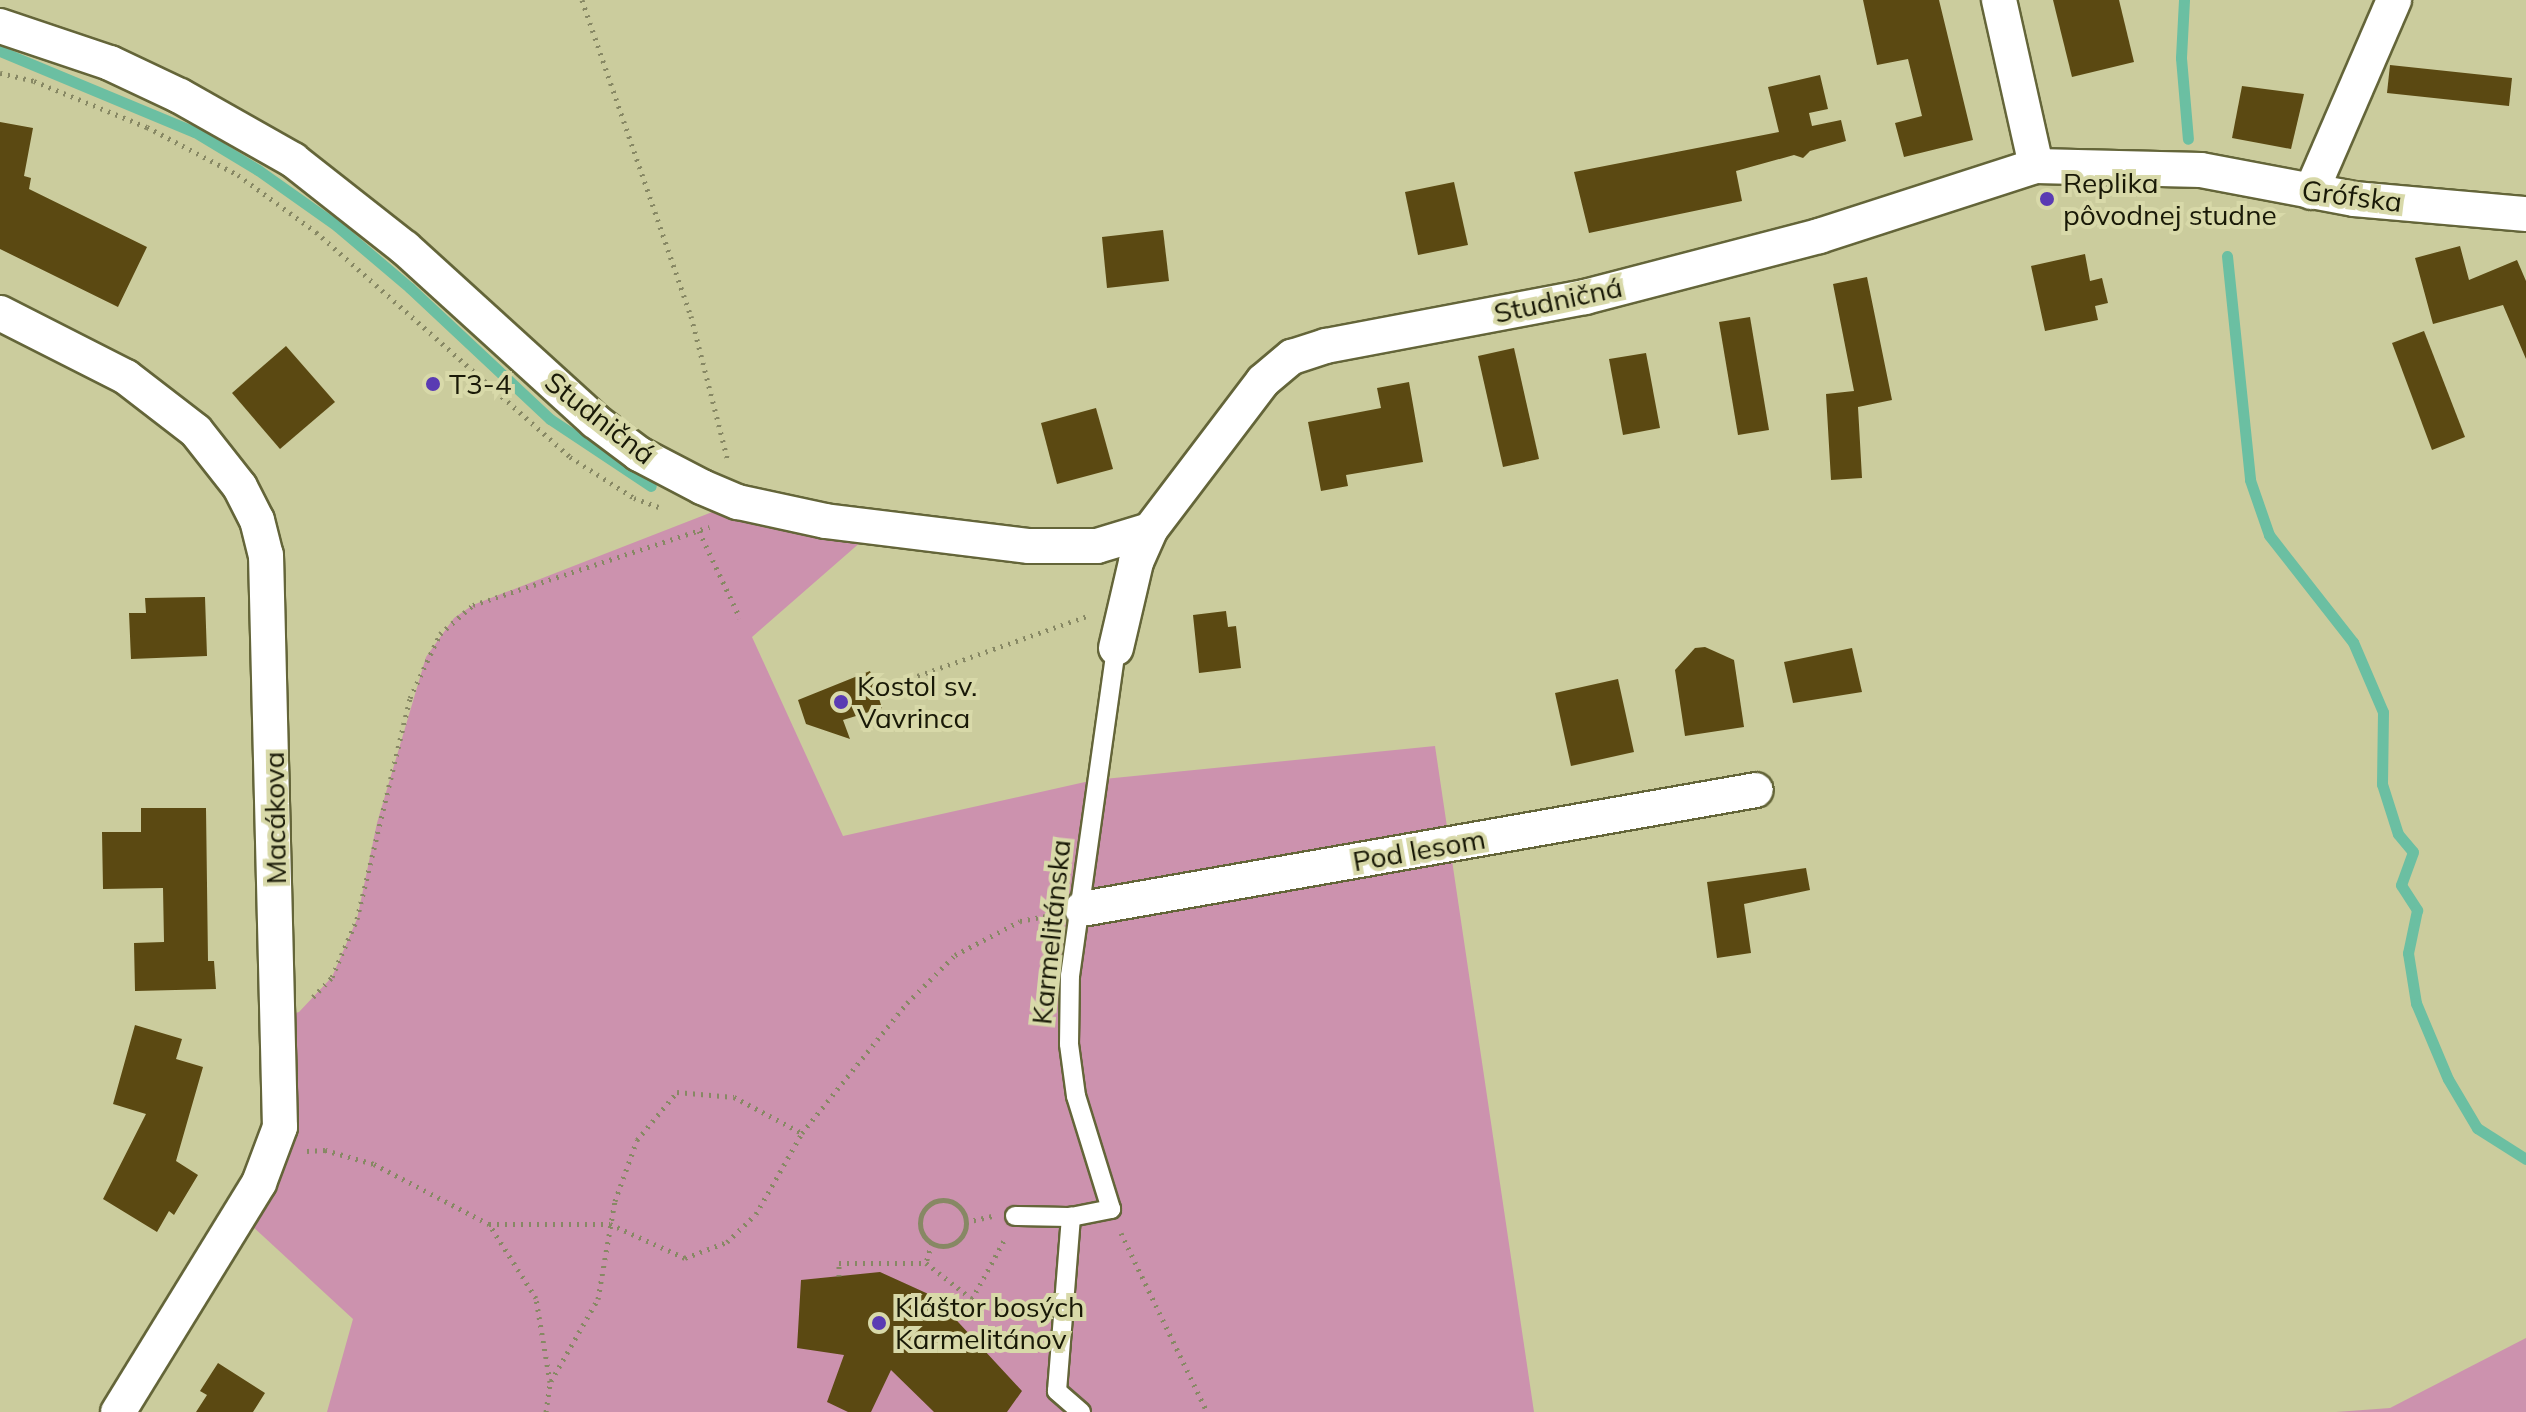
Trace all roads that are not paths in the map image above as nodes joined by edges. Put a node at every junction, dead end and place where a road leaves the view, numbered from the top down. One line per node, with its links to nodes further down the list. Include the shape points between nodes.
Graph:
1 (1999, 0): 4 (street)
2 (2394, 0): 5 (street)
3 (0, 26): 8 (street, Studničná, via 110,63 193,102 293,160 405,248 595,421 639,454 738,502 825,521 1029,546 1097,546)
4 (2036, 166): 5 (street, Grófska, via 2201,170); 8 (street, Studničná, via 1819,236 1585,297 1292,357 1263,381)
5 (2311, 192): 6 (street, Grófska)
6 (2526, 214)
7 (0, 313): 14 (street, Macákova, via 80,350 163,404 218,455 257,520 266,555 280,1127 274,1152)
8 (1150, 530): 9 (street, Studničná, via 1136,562)
9 (1116, 648): 11 (lane, Karmelitánska, via 1094,780)
10 (1756, 790): 11 (street, Pod lesom)
11 (1082, 909): 13 (lane, Karmelitánska, via 1070,976 1069,1044 1076,1096 1111,1209)
12 (1015, 1216): 13 (lane)
13 (1071, 1217): 15 (lane, via 1057,1391)
14 (118, 1412)
15 (1081, 1412)

